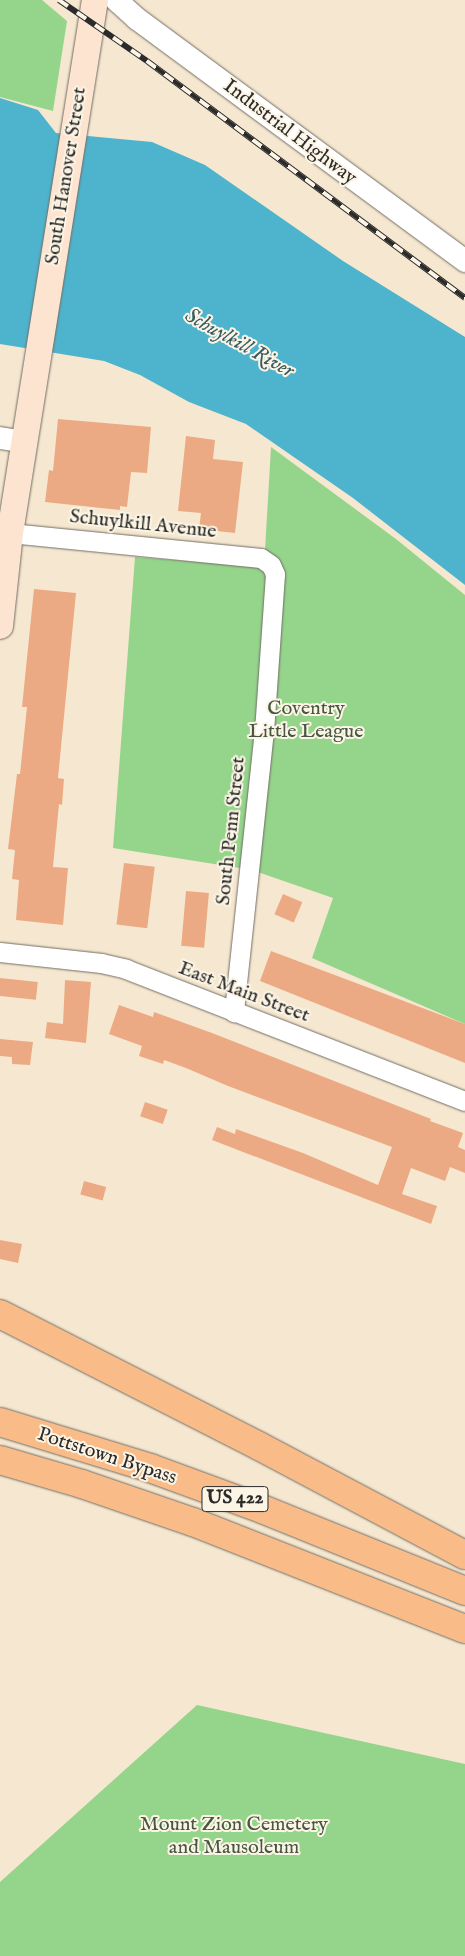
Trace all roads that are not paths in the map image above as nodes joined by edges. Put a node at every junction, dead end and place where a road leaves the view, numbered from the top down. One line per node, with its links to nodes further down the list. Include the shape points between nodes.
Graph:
1 (95, 0): 4 (main road, South Hanover Street, via 29,412)
2 (116, 0): 3 (street, Industrial Highway, via 137,19)
3 (465, 261)
4 (12, 440): 5 (main road)
5 (10, 533): 6 (street, Schuylkill Avenue, via 261,558); 7 (main road)
6 (271, 565): 9 (street, South Penn Street, via 275,574 264,730)
7 (0, 626)
8 (0, 952): 9 (street, East Main Street, via 101,963 126,969)
9 (234, 1012): 10 (street, East Main Street)
10 (465, 1101)
11 (0, 1314): 14 (highway)
12 (0, 1422): 15 (highway, Pottstown Bypass / US 422, via 150,1468)
13 (0, 1460): 16 (highway, Pottstown Bypass / US 422, via 193,1522)
14 (465, 1555)
15 (465, 1591)
16 (465, 1629)

